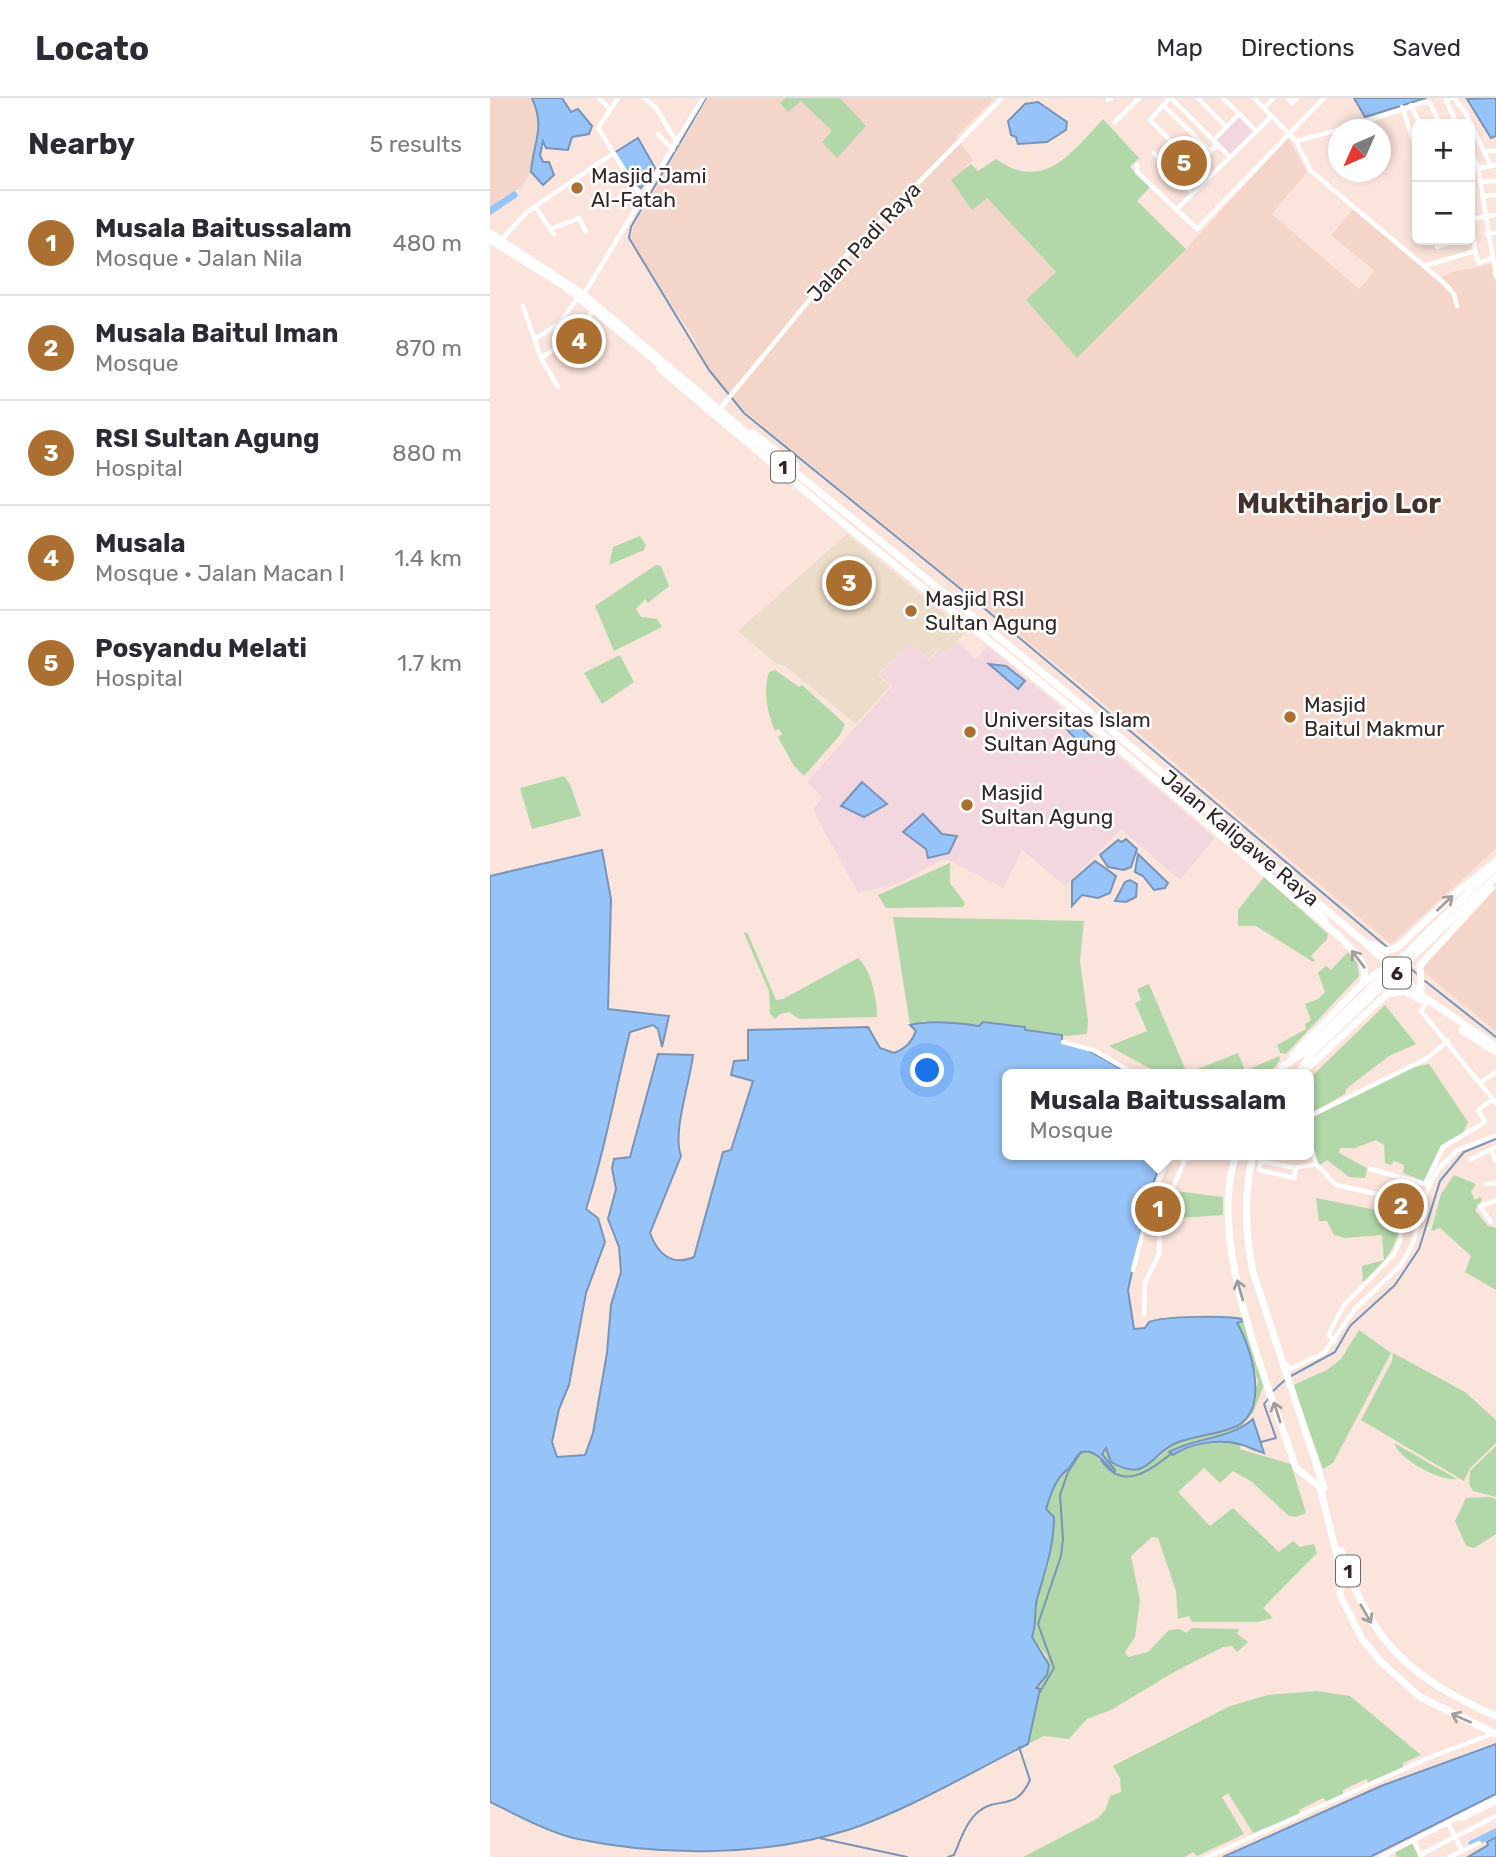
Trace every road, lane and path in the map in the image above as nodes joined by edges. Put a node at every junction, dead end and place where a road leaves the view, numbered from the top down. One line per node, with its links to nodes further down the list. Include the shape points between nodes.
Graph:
1 (599, 98): 19 (street)
2 (618, 98): 19 (street)
3 (644, 98): 35 (street, via 656,108)
4 (703, 98): 35 (street)
5 (1002, 98): 86 (street, Jalan Padi Raya, via 844,258)
6 (1139, 98): 27 (street)
7 (1171, 98): 16 (street); 34 (street)
8 (1198, 98): 28 (street)
9 (1223, 98): 21 (street)
10 (1254, 98): 20 (street)
11 (1274, 98): 20 (street)
12 (1288, 98): 13 (street, via 1292,103)
13 (1297, 98)
14 (1324, 98): 33 (street)
15 (1455, 99): 26 (street, via 1446,100); 39 (street)
16 (1163, 105): 38 (street); 46 (street, via 1150,118)
17 (1410, 105): 18 (street); 24 (street); 25 (street, via 1430,103)
18 (1402, 107): 23 (street); 32 (street)
19 (609, 108): 41 (street, via 597,127)
20 (1264, 108): 22 (street)
21 (1239, 114): 28 (street); 29 (street)
22 (1272, 116): 29 (street); 33 (street)
23 (1369, 119)
24 (1417, 119)
25 (1438, 119)
26 (1455, 119)
27 (1115, 121)
28 (1226, 127): 34 (street)
29 (1256, 131): 42 (street)
30 (1328, 132): 33 (street)
31 (658, 134): 36 (street)
32 (1412, 136)
33 (1292, 137): 59 (street, via 1200,228); 76 (street, via 1311,171)
34 (1216, 142): 38 (street); 42 (street)
35 (677, 143): 36 (street)
36 (673, 150): 56 (street)
37 (1496, 150): 39 (street)
38 (1210, 151): 46 (street)
39 (1484, 151): 45 (street)
40 (1154, 153): 49 (street)
41 (612, 154): 52 (street); 58 (street)
42 (1230, 157): 53 (street)
43 (1475, 161): 47 (street)
44 (1137, 165): 59 (street, via 1137,172)
45 (1493, 165): 47 (street)
46 (1195, 166): 49 (street)
47 (1478, 167): 48 (street); 51 (street)
48 (1475, 168)
49 (1180, 179): 53 (street)
50 (1496, 181): 51 (street)
51 (1480, 182): 55 (street)
52 (632, 187): 56 (street); 57 (street)
53 (1194, 193): 59 (street)
54 (1496, 195): 55 (street)
55 (1482, 197): 61 (street)
56 (643, 200): 78 (street)
57 (616, 201)
58 (536, 208): 63 (street, via 552,231 579,218); 68 (street)
59 (1177, 209)
60 (1496, 215): 61 (street)
61 (1485, 216): 62 (street); 66 (street)
62 (1475, 218)
63 (586, 232)
64 (490, 233): 68 (highway, 1)
65 (1496, 233): 66 (street)
66 (1487, 234): 72 (street)
67 (490, 240): 78 (highway, Jalan Kaligawe Raya / 1)
68 (501, 240): 78 (highway, 1)
69 (1443, 245): 71 (street)
70 (1474, 245): 74 (street)
71 (1437, 247)
72 (1489, 249): 73 (street); 75 (street)
73 (1496, 249)
74 (1475, 251): 75 (street, via 1479,263); 76 (street)
75 (1493, 262): 77 (street)
76 (1423, 266): 80 (street, via 1450,289)
77 (1496, 277)
78 (581, 296): 81 (highway, Jalan Kaligawe Raya / 1); 82 (street, via 559,324); 86 (highway, 1)
79 (523, 306): 82 (street)
80 (1457, 306)
81 (593, 310): 83 (highway, Jalan Kaligawe Raya / 1); 84 (street, via 574,336)
82 (536, 338): 84 (street)
83 (641, 350): 86 (highway, Jalan Kaligawe Raya / 1); 88 (highway, via 801,489)
84 (541, 358): 85 (street)
85 (558, 387)
86 (718, 411): 87 (highway, 1); 88 (highway, Jalan Kaligawe Raya / 1)
87 (743, 429): 88 (highway, Jalan Kaligawe Raya / 1); 96 (highway, via 771,445 1082,700)
88 (962, 613): 89 (highway, Jalan Kaligawe Raya / 1)
89 (1057, 690): 95 (highway, Jalan Kaligawe Raya / 1); 96 (highway, Jalan Kaligawe Raya / 1); 97 (highway)
90 (1496, 861): 98 (highway, one-way to 90, via 1396,948)
91 (1496, 866): 94 (highway, 6)
92 (1496, 877): 94 (highway, 6)
93 (1496, 882): 103 (highway, via 1420,965)
94 (1484, 883): 108 (highway, 6, via 1307,1050); 110 (highway, 6, via 1307,1059)
95 (1304, 896): 97 (highway, 1); 99 (highway)
96 (1354, 934): 98 (highway, Jalan Kaligawe Raya / 1)
97 (1339, 936): 101 (highway, 1, one-way to 97, via 1365,969)
98 (1380, 952): 99 (highway, 1); 100 (highway)
99 (1393, 974): 100 (highway); 101 (highway, via 1380,971); 102 (highway); 103 (highway)
100 (1408, 982): 103 (highway)
101 (1361, 985): 108 (highway)
102 (1387, 993): 103 (highway, via 1404,990); 111 (highway)
103 (1423, 1002): 104 (street); 106 (highway); 107 (highway)
104 (1448, 1041): 113 (street); 115 (street, via 1426,1059)
105 (1063, 1042): 109 (street, via 1093,1050)
106 (1496, 1046)
107 (1496, 1052)
108 (1282, 1067)
109 (1126, 1069)
110 (1302, 1069)
111 (1305, 1069)
112 (1495, 1073): 113 (street)
113 (1481, 1082): 114 (street)
114 (1495, 1101): 130 (street, via 1478,1111 1485,1122 1443,1147 1426,1184)
115 (1314, 1114)
116 (1496, 1135): 135 (street, via 1452,1155 1437,1171)
117 (1493, 1148): 119 (street); 126 (street)
118 (1314, 1157): 127 (street)
119 (1471, 1159)
120 (1168, 1160): 139 (street, via 1152,1196)
121 (1185, 1160): 140 (street, via 1160,1218 1160,1254 1143,1294)
122 (1233, 1160): 136 (highway, 1)
123 (1252, 1160): 137 (highway, 1)
124 (1260, 1160): 128 (street, via 1259,1170 1285,1177 1294,1178)
125 (1267, 1160): 128 (street)
126 (1496, 1161)
127 (1316, 1164): 128 (street); 133 (street, via 1336,1185)
128 (1296, 1168)
129 (1370, 1168): 130 (street)
130 (1413, 1180): 133 (street)
131 (1496, 1183): 132 (street)
132 (1486, 1184)
133 (1406, 1200): 135 (street); 142 (street, via 1394,1254 1344,1305 1328,1335)
134 (1496, 1202): 138 (street, via 1480,1206)
135 (1423, 1204): 142 (street, via 1403,1263 1355,1309)
136 (1228, 1219): 137 (highway); 144 (highway, 1, one-way to 136, via 1426,1701 1382,1664 1352,1623 1340,1595 1341,1572 1320,1487 1296,1468 1259,1356 1233,1263)
137 (1247, 1219): 141 (highway, 1, via 1251,1262)
138 (1491, 1222)
139 (1133, 1270)
140 (1144, 1315)
141 (1267, 1315): 142 (street, via 1289,1369 1324,1353); 143 (highway, 1, one-way to 143, via 1345,1563 1367,1616 1400,1658 1432,1685)
142 (1335, 1341)
143 (1496, 1716)
144 (1496, 1733): 153 (street, via 1433,1756)
145 (1496, 1800): 147 (street)
146 (1496, 1816): 148 (street)
147 (1449, 1824): 148 (street); 149 (street)
148 (1455, 1837): 151 (street); 152 (street)
149 (1414, 1842): 152 (street); 154 (street)
150 (1479, 1843): 151 (street)
151 (1462, 1851): 155 (street)
152 (1420, 1856)
153 (1207, 1857)
154 (1381, 1857)
155 (1449, 1857)

